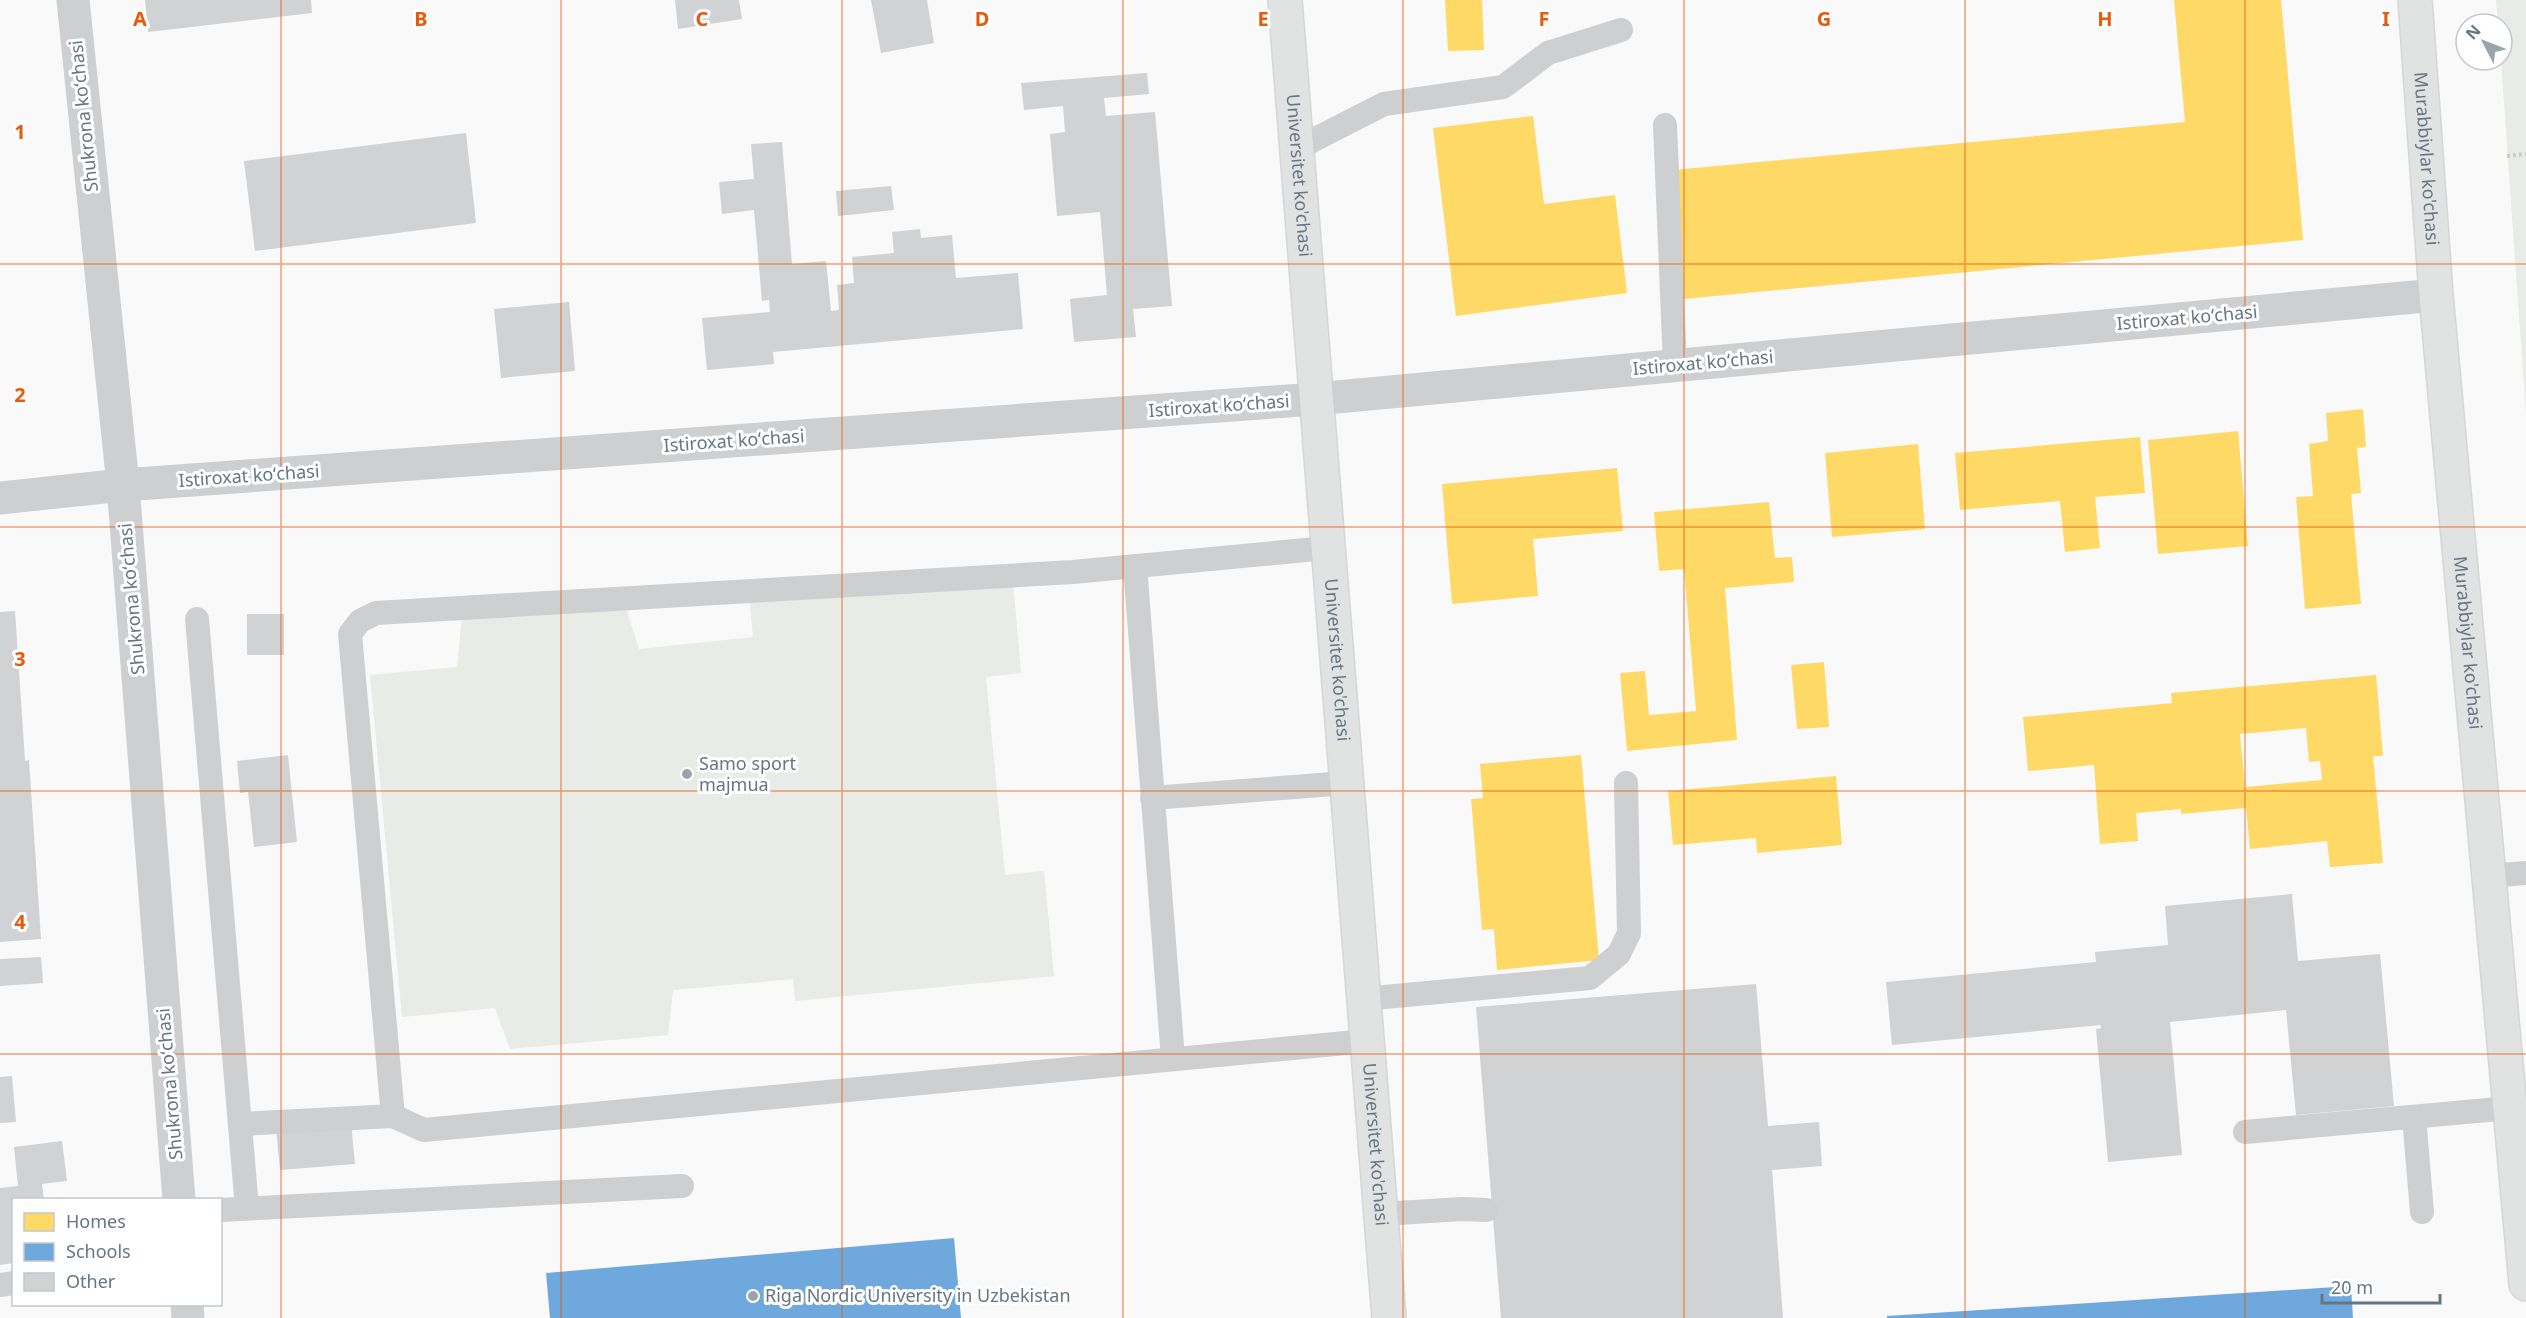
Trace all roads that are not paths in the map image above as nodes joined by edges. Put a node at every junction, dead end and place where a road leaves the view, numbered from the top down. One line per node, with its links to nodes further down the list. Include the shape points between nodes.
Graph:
1 (72, 0): 10 (street, Shukrona koʻchasi)
2 (1285, 0): 6 (main road, Universitet ko'chasi)
3 (2415, 0): 7 (main road, Murabbiylar ko'chasi)
4 (1622, 30): 6 (lane, via 1548,53 1503,87 1384,104)
5 (1665, 126): 8 (lane)
6 (1296, 149): 9 (main road, Universitet ko'chasi)
7 (2436, 295): 8 (street, Istiroxat koʻchasi); 19 (main road, Murabbiylar ko'chasi)
8 (1675, 365): 9 (street, Istiroxat koʻchasi)
9 (1316, 399): 10 (street, Istiroxat koʻchasi); 12 (main road, Universitet ko'chasi)
10 (123, 485): 11 (street, Istiroxat koʻchasi); 29 (street, Shukrona koʻchasi)
11 (0, 498)
12 (1328, 548): 13 (lane); 15 (main road, Universitet ko'chasi)
13 (1135, 566): 17 (lane); 24 (lane, via 376,613 360,621 350,634)
14 (196, 619): 26 (lane)
15 (1346, 783): 17 (lane); 20 (main road, Universitet ko'chasi)
16 (1626, 783): 20 (lane, via 1629,933 1619,954 1590,978)
17 (1152, 798): 22 (lane)
18 (2526, 873): 19 (lane)
19 (2488, 876): 23 (main road, Murabbiylar ko'chasi)
20 (1363, 999): 21 (main road, Universitet ko'chasi)
21 (1367, 1041): 22 (lane); 34 (main road, Universitet ko'chasi)
22 (1173, 1059): 24 (lane, via 424,1130)
23 (2510, 1108): 25 (lane); 35 (main road, Murabbiylar ko'chasi)
24 (393, 1116): 26 (lane)
25 (2414, 1117): 27 (lane); 33 (lane)
26 (240, 1124): 30 (lane)
27 (2245, 1132)
28 (682, 1186): 30 (lane)
29 (179, 1198)
30 (247, 1208): 31 (lane)
31 (222, 1210)
32 (1486, 1210): 34 (lane)
33 (2422, 1212)
34 (1381, 1214): 36 (main road, Universitet ko'chasi)
35 (2526, 1284)
36 (1389, 1318)

